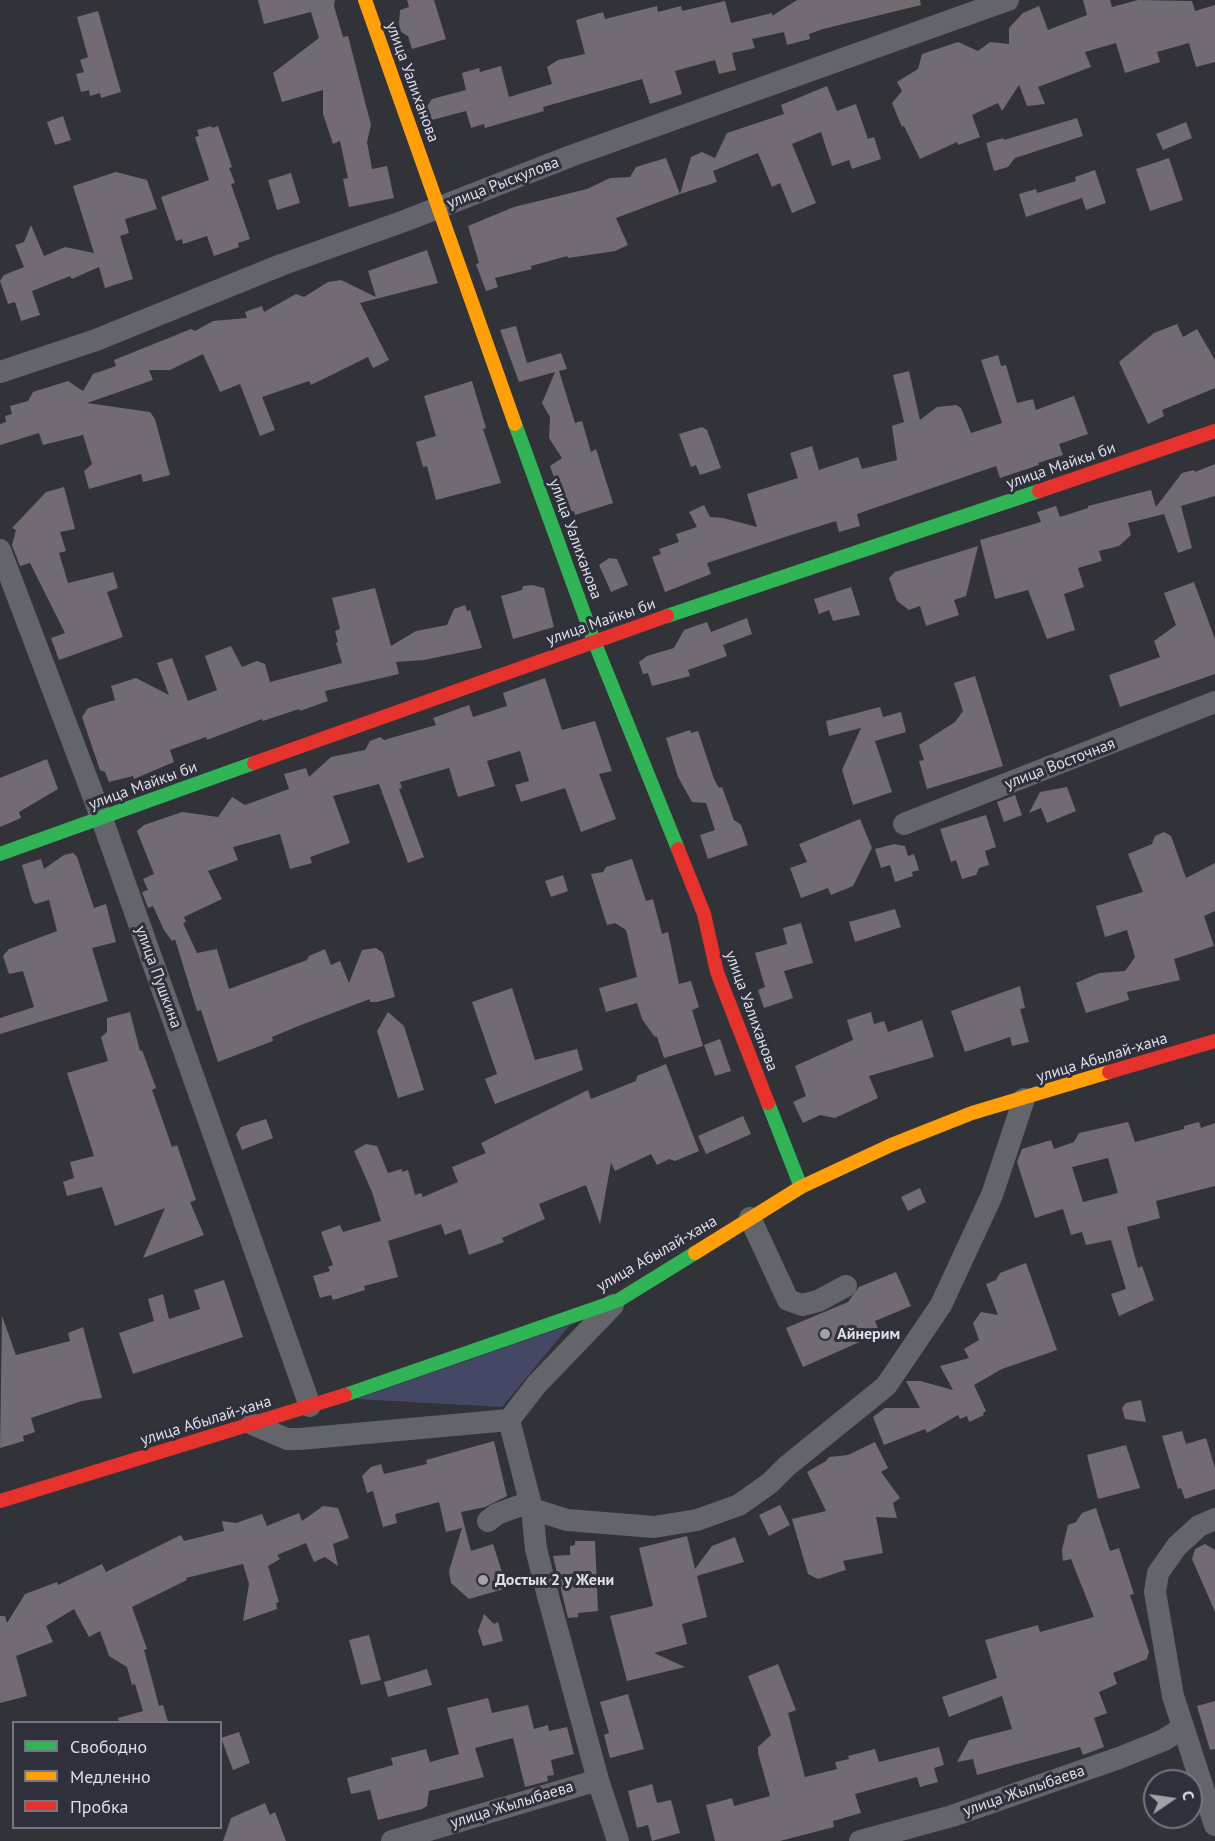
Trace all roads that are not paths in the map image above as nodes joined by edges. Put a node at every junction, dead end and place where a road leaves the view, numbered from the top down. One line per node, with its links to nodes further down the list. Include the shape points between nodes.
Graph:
1 (365, 0): 3 (street, улица Уалиханова)
2 (1008, 0): 3 (street, улица Рыскулова, via 571,156)
3 (440, 207): 4 (street, улица Рыскулова, via 271,269 96,340); 7 (street, улица Уалиханова, via 450,246)
4 (0, 372)
5 (1215, 431): 7 (street, улица Майкы би)
6 (0, 550): 9 (street, улица Пушкина)
7 (594, 641): 9 (street, улица Майкы би); 14 (street, улица Уалиханова, via 704,914 717,972)
8 (1215, 702): 10 (street, улица Восточная)
9 (102, 819): 11 (street, улица Майкы би); 18 (street, улица Пушкина)
10 (904, 824)
11 (0, 854)
12 (1215, 1041): 13 (street, улица Абылай-хана)
13 (1024, 1098): 14 (street, улица Абылай-хана, via 891,1144); 22 (street, via 992,1195 941,1305 886,1386 770,1483 739,1504 697,1520 654,1527 567,1520)
14 (801, 1187): 15 (street, улица Абылай-хана)
15 (750, 1218): 16 (street, via 788,1300 802,1305); 17 (street, улица Абылай-хана)
16 (846, 1286)
17 (619, 1300): 18 (street, улица Абылай-хана); 19 (street, via 537,1384)
18 (310, 1406): 20 (street, улица Абылай-хана)
19 (509, 1420): 20 (street, via 300,1439 287,1439); 22 (street)
20 (252, 1424): 21 (street, улица Абылай-хана)
21 (0, 1501)
22 (531, 1506): 24 (street, via 497,1514); 26 (street, via 538,1558)
23 (1215, 1519): 25 (street, via 1199,1526 1177,1546 1158,1572 1157,1618)
24 (488, 1521)
25 (1182, 1728): 27 (street); 30 (street, улица Жылыбаева, via 1164,1740 1119,1758 952,1816)
26 (598, 1780): 28 (street, улица Жылыбаева); 29 (street)
27 (1215, 1825)
28 (392, 1841)
29 (618, 1841)
30 (860, 1841)

